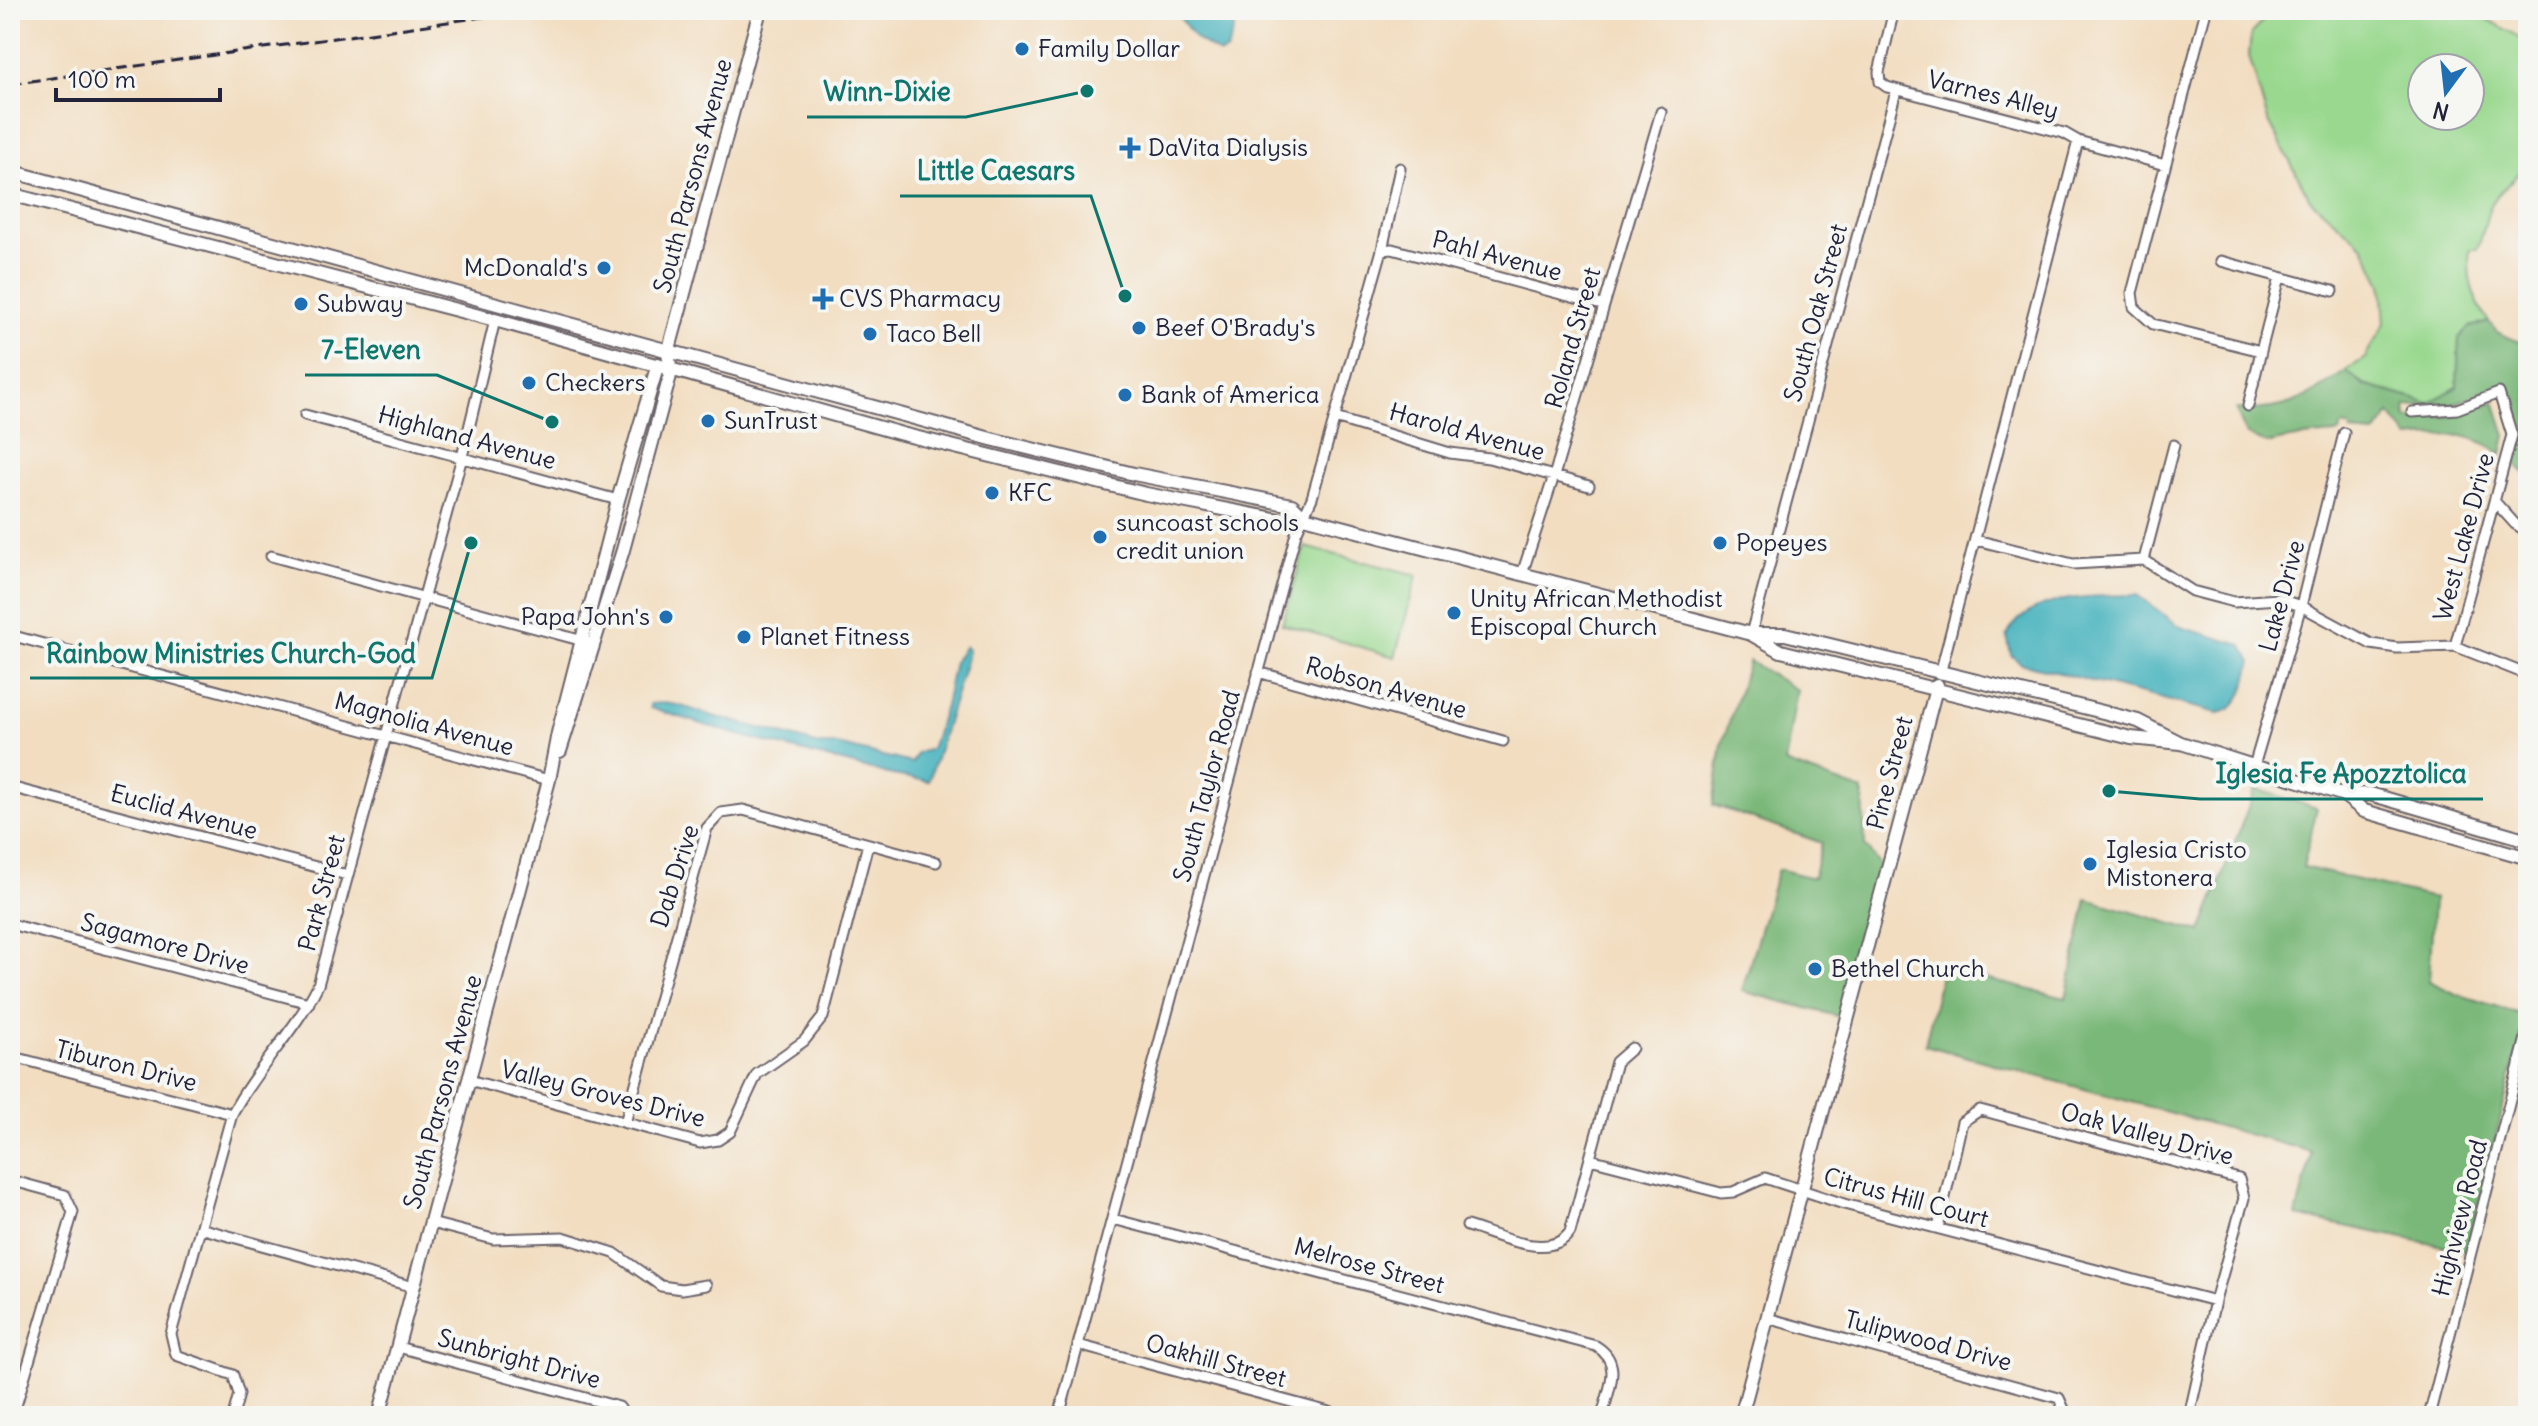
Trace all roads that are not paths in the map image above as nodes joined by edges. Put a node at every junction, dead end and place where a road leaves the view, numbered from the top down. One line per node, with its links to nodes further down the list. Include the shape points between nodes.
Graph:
1 (760, 10): 18 (main road, South Parsons Avenue)
2 (1894, 10): 4 (street, via 1879,72 1880,82)
3 (2206, 10): 7 (street)
4 (1896, 91): 6 (street, Varnes Alley, via 2064,133); 40 (street, South Oak Street)
5 (1661, 112): 15 (street, Roland Street)
6 (2078, 141): 7 (street, Varnes Alley); 34 (street, Pine Street)
7 (2165, 165): 17 (street, via 2132,293 2134,307 2153,324)
8 (1400, 168): 11 (street, South Taylor Road)
9 (10, 171): 18 (main road)
10 (10, 194): 16 (main road)
11 (1382, 250): 15 (street, Pahl Avenue); 24 (street, South Taylor Road)
12 (2221, 261): 13 (street)
13 (2280, 277): 14 (street); 17 (street)
14 (2333, 291)
15 (1602, 305): 28 (street, Roland Street)
16 (495, 320): 19 (main road); 27 (street, Park Street)
17 (2261, 351): 21 (street)
18 (668, 353): 19 (main road, South Parsons Avenue); 20 (main road, South Parsons Avenue); 32 (main road, via 1026,448 1292,505)
19 (655, 368): 20 (main road); 30 (main road, South Parsons Avenue)
20 (671, 372): 32 (main road, via 1146,494 1290,522); 42 (main road, South Parsons Avenue)
21 (2248, 406)
22 (2412, 412): 31 (street, West Lake Drive, via 2457,409 2499,393 2512,435)
23 (305, 415): 27 (street, Highland Avenue)
24 (1335, 418): 28 (street, Harold Avenue, via 1460,456 1489,458); 32 (street, South Taylor Road)
25 (2344, 433): 39 (street, Lake Drive)
26 (2174, 445): 36 (street)
27 (462, 457): 30 (street, Highland Avenue); 38 (street, Park Street)
28 (1554, 476): 29 (street, Harold Avenue); 37 (street, Roland Street)
29 (1589, 486)
30 (618, 500): 42 (main road, South Parsons Avenue)
31 (2496, 503): 33 (street); 43 (street, West Lake Drive)
32 (1304, 517): 37 (main road); 44 (street, South Taylor Road)
33 (2528, 532)
34 (1976, 540): 36 (street, via 2073,564); 45 (street, Pine Street)
35 (271, 556): 38 (street)
36 (2144, 560): 39 (street, via 2192,591 2234,602 2279,599)
37 (1522, 574): 40 (main road)
38 (422, 597): 42 (street); 48 (street, Park Street)
39 (2301, 606): 43 (street, via 2371,644); 51 (street, Lake Drive)
40 (1751, 634): 45 (main road, via 1785,634); 47 (main road, via 1781,651)
41 (10, 635): 48 (street, Magnolia Avenue)
42 (588, 642): 52 (main road, South Parsons Avenue)
43 (2455, 646): 46 (street)
44 (1258, 672): 49 (street, Robson Avenue); 71 (street, South Taylor Road)
45 (1940, 674): 47 (main road, Pine Street); 50 (main road, via 2138,721)
46 (2528, 675)
47 (1935, 691): 50 (main road, via 2131,738); 70 (main road, Pine Street)
48 (385, 733): 52 (street, Magnolia Avenue); 59 (street, Park Street)
49 (1503, 741)
50 (2181, 743): 51 (main road)
51 (2254, 766): 54 (main road)
52 (549, 780): 65 (main road, South Parsons Avenue)
53 (10, 787): 59 (street, Euclid Avenue)
54 (2344, 795): 55 (main road, via 2370,794); 57 (main road, via 2364,811)
55 (2528, 840)
56 (868, 844): 58 (street, Dab Drive); 67 (street, Valley Groves Drive, via 823,1017 804,1041 757,1074 730,1132 700,1143); 67 (street, Dab Drive, via 743,810 721,813 707,828)
57 (2528, 858)
58 (936, 862)
59 (347, 875): 61 (street, Park Street)
60 (10, 924): 61 (street, Sagamore Drive)
61 (309, 1003): 66 (street, Park Street)
62 (2528, 1030): 93 (street, Highview Road)
63 (1632, 1048): 68 (street, via 1616,1062)
64 (10, 1056): 66 (street, Tiburon Drive)
65 (469, 1080): 67 (street, Valley Groves Drive); 72 (main road, South Parsons Avenue)
66 (232, 1114): 74 (street, Park Street)
67 (625, 1123)
68 (1590, 1159): 70 (street, Citrus Hill Court, via 1721,1193 1765,1178); 73 (street, via 1563,1242 1532,1245)
69 (10, 1180): 82 (street, via 65,1195 73,1212)
70 (1801, 1191): 75 (street, Citrus Hill Court); 79 (main road, Pine Street)
71 (1113, 1219): 80 (street, South Taylor Road); 89 (street, Melrose Street, via 1596,1346 1614,1367)
72 (431, 1223): 76 (street, via 493,1239 563,1237 614,1253 661,1286); 77 (main road, South Parsons Avenue)
73 (1467, 1226)
74 (200, 1228): 77 (street); 84 (street, Park Street, via 171,1346 176,1355 233,1375 239,1394)
75 (1938, 1228): 78 (street, Citrus Hill Court); 78 (street, Oak Valley Drive, via 1962,1122 1980,1110 2132,1150 2239,1179 2244,1198)
76 (706, 1285)
77 (414, 1287): 81 (main road, South Parsons Avenue)
78 (2215, 1301): 92 (street, Oak Valley Drive)
79 (1767, 1318): 90 (main road, Pine Street); 91 (street, Tulipwood Drive, via 2059,1398)
80 (1078, 1345): 87 (street, South Taylor Road); 88 (street, Oakhill Street)
81 (398, 1347): 85 (main road, South Parsons Avenue); 86 (street, Sunbright Drive, via 619,1407)
82 (14, 1392): 83 (street)
83 (13, 1416)
84 (233, 1416)
85 (379, 1416)
86 (625, 1416)
87 (1059, 1416)
88 (1344, 1416)
89 (1602, 1416)
90 (1741, 1416)
91 (2067, 1416)
92 (2189, 1416)
93 (2429, 1416)

